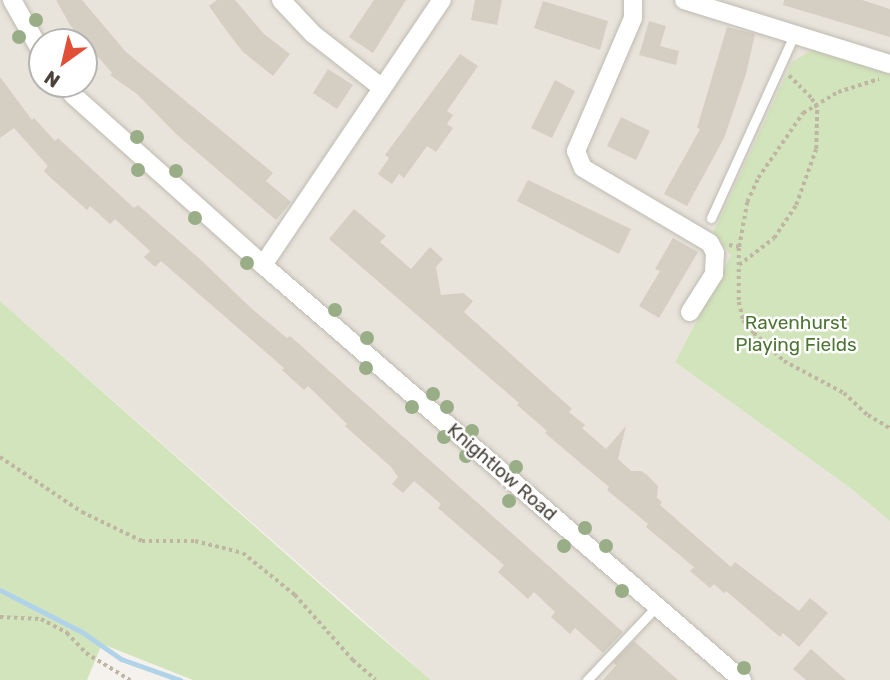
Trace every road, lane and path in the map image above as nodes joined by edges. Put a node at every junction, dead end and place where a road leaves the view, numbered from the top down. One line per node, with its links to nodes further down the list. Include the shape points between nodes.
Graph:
1 (12, 0): 6 (street)
2 (281, 0): 10 (street, via 313,34)
3 (442, 0): 10 (street)
4 (634, 0): 14 (street, via 633,18 576,151 583,167)
5 (684, 0): 7 (street)
6 (28, 28)
7 (794, 35): 8 (lane); 9 (street)
8 (779, 71): 12 (path, via 793,77); 13 (lane)
9 (886, 71): 12 (path)
10 (382, 88): 16 (street)
11 (76, 98): 16 (street, Knightlow Road)
12 (814, 104): 15 (path, via 758,178 747,202); 17 (path, via 816,149 796,205 774,237)
13 (711, 218)
14 (710, 243): 15 (path); 18 (street, via 715,274)
15 (739, 247): 17 (path)
16 (262, 264): 21 (street, Knightlow Road)
17 (739, 265): 19 (path, via 743,320 754,333 784,361 836,388)
18 (690, 312)
19 (890, 428)
20 (0, 457): 24 (path, via 82,512 142,541 195,541 243,553 295,596)
21 (657, 606): 25 (lane); 26 (street, Knightlow Road)
22 (0, 617): 23 (path, via 41,619)
23 (130, 680)
24 (376, 680)
25 (587, 680)
26 (742, 680)

